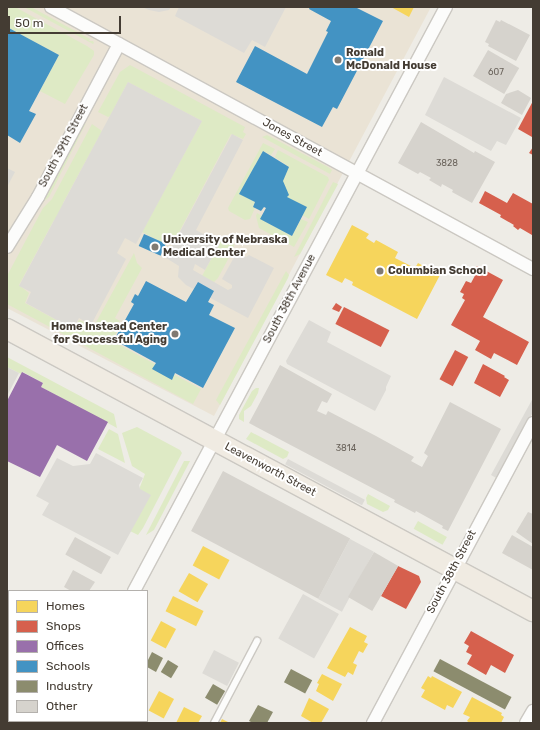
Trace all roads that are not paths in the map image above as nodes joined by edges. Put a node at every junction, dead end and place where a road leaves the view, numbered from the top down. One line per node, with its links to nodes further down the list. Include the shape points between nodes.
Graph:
1 (51, 7): 3 (street, Jones Street)
2 (446, 7): 4 (street, South 38th Avenue)
3 (119, 44): 4 (street, Jones Street); 5 (street, South 39th Street, via 38,197)
4 (356, 174): 6 (street, Jones Street); 9 (street, South 38th Avenue)
5 (7, 247)
6 (533, 269)
7 (7, 329): 9 (main road, Leavenworth Street)
8 (533, 422): 10 (street, South 38th Street)
9 (214, 440): 10 (main road, Leavenworth Street); 11 (street, South 38th Avenue)
10 (454, 569): 12 (main road, Leavenworth Street); 16 (street, South 38th Street)
11 (135, 590)
12 (533, 611)
13 (257, 641): 15 (lane)
14 (533, 711): 17 (street)
15 (214, 723)
16 (373, 723)
17 (526, 723)

